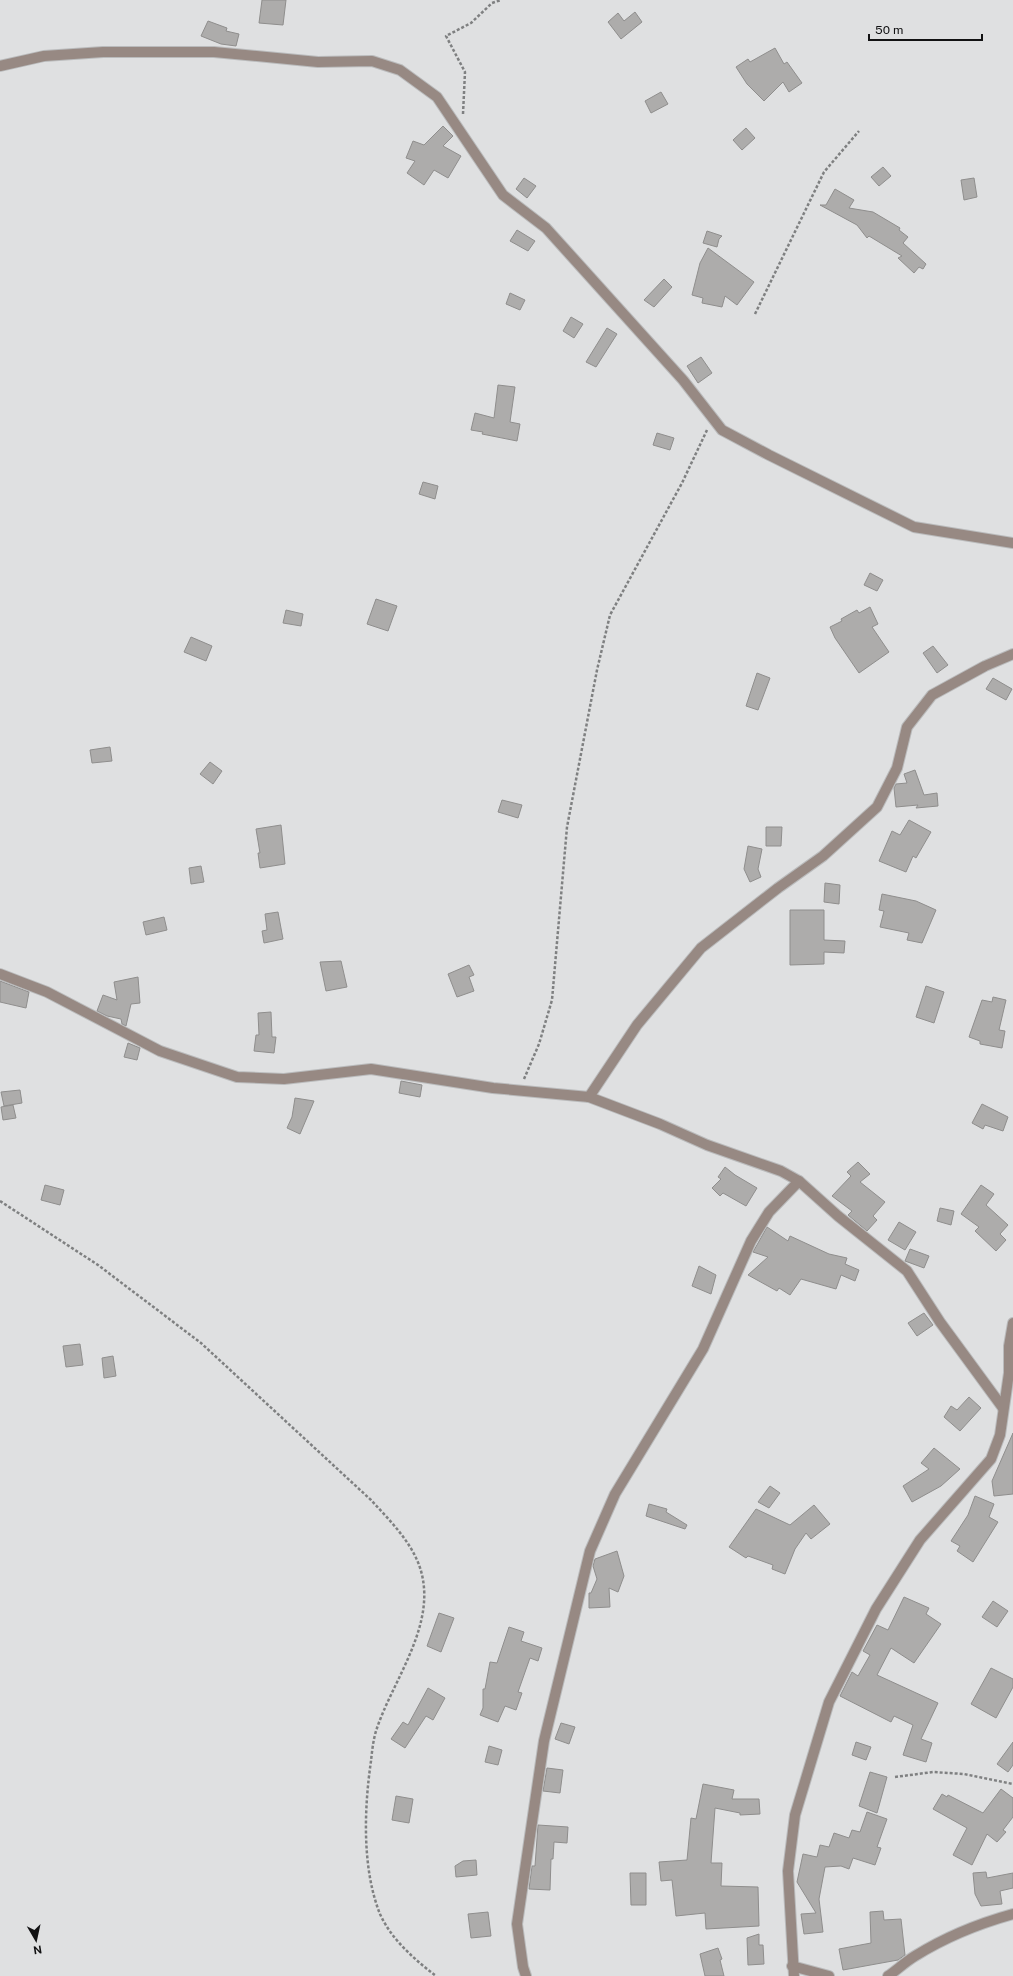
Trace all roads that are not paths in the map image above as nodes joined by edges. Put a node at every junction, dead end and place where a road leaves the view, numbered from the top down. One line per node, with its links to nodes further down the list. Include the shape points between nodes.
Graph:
1 (0, 66): 2 (street, via 44,56 103,52 214,52 318,62 372,61 400,70 437,97 503,195 546,228 683,380 722,430 914,526)
2 (1013, 543)
3 (1013, 654): 5 (street, via 932,695 907,728 897,768 877,807 824,856 701,948 637,1025)
4 (0, 974): 5 (street, via 47,992 160,1051 237,1077 284,1079 371,1069)
5 (589, 1097): 6 (street, via 781,1171)
6 (799, 1181): 8 (street, via 907,1271 940,1322); 11 (street, via 769,1212 751,1241 703,1349 615,1494 590,1551 544,1741 517,1924)
7 (1013, 1323): 8 (street)
8 (1003, 1408): 10 (street, via 1000,1435 991,1459 920,1540 876,1609 829,1702 795,1815 788,1871)
9 (1013, 1914): 13 (street, via 978,1923 942,1939)
10 (793, 1971): 12 (street)
11 (526, 1976)
12 (830, 1976)
13 (888, 1976)

